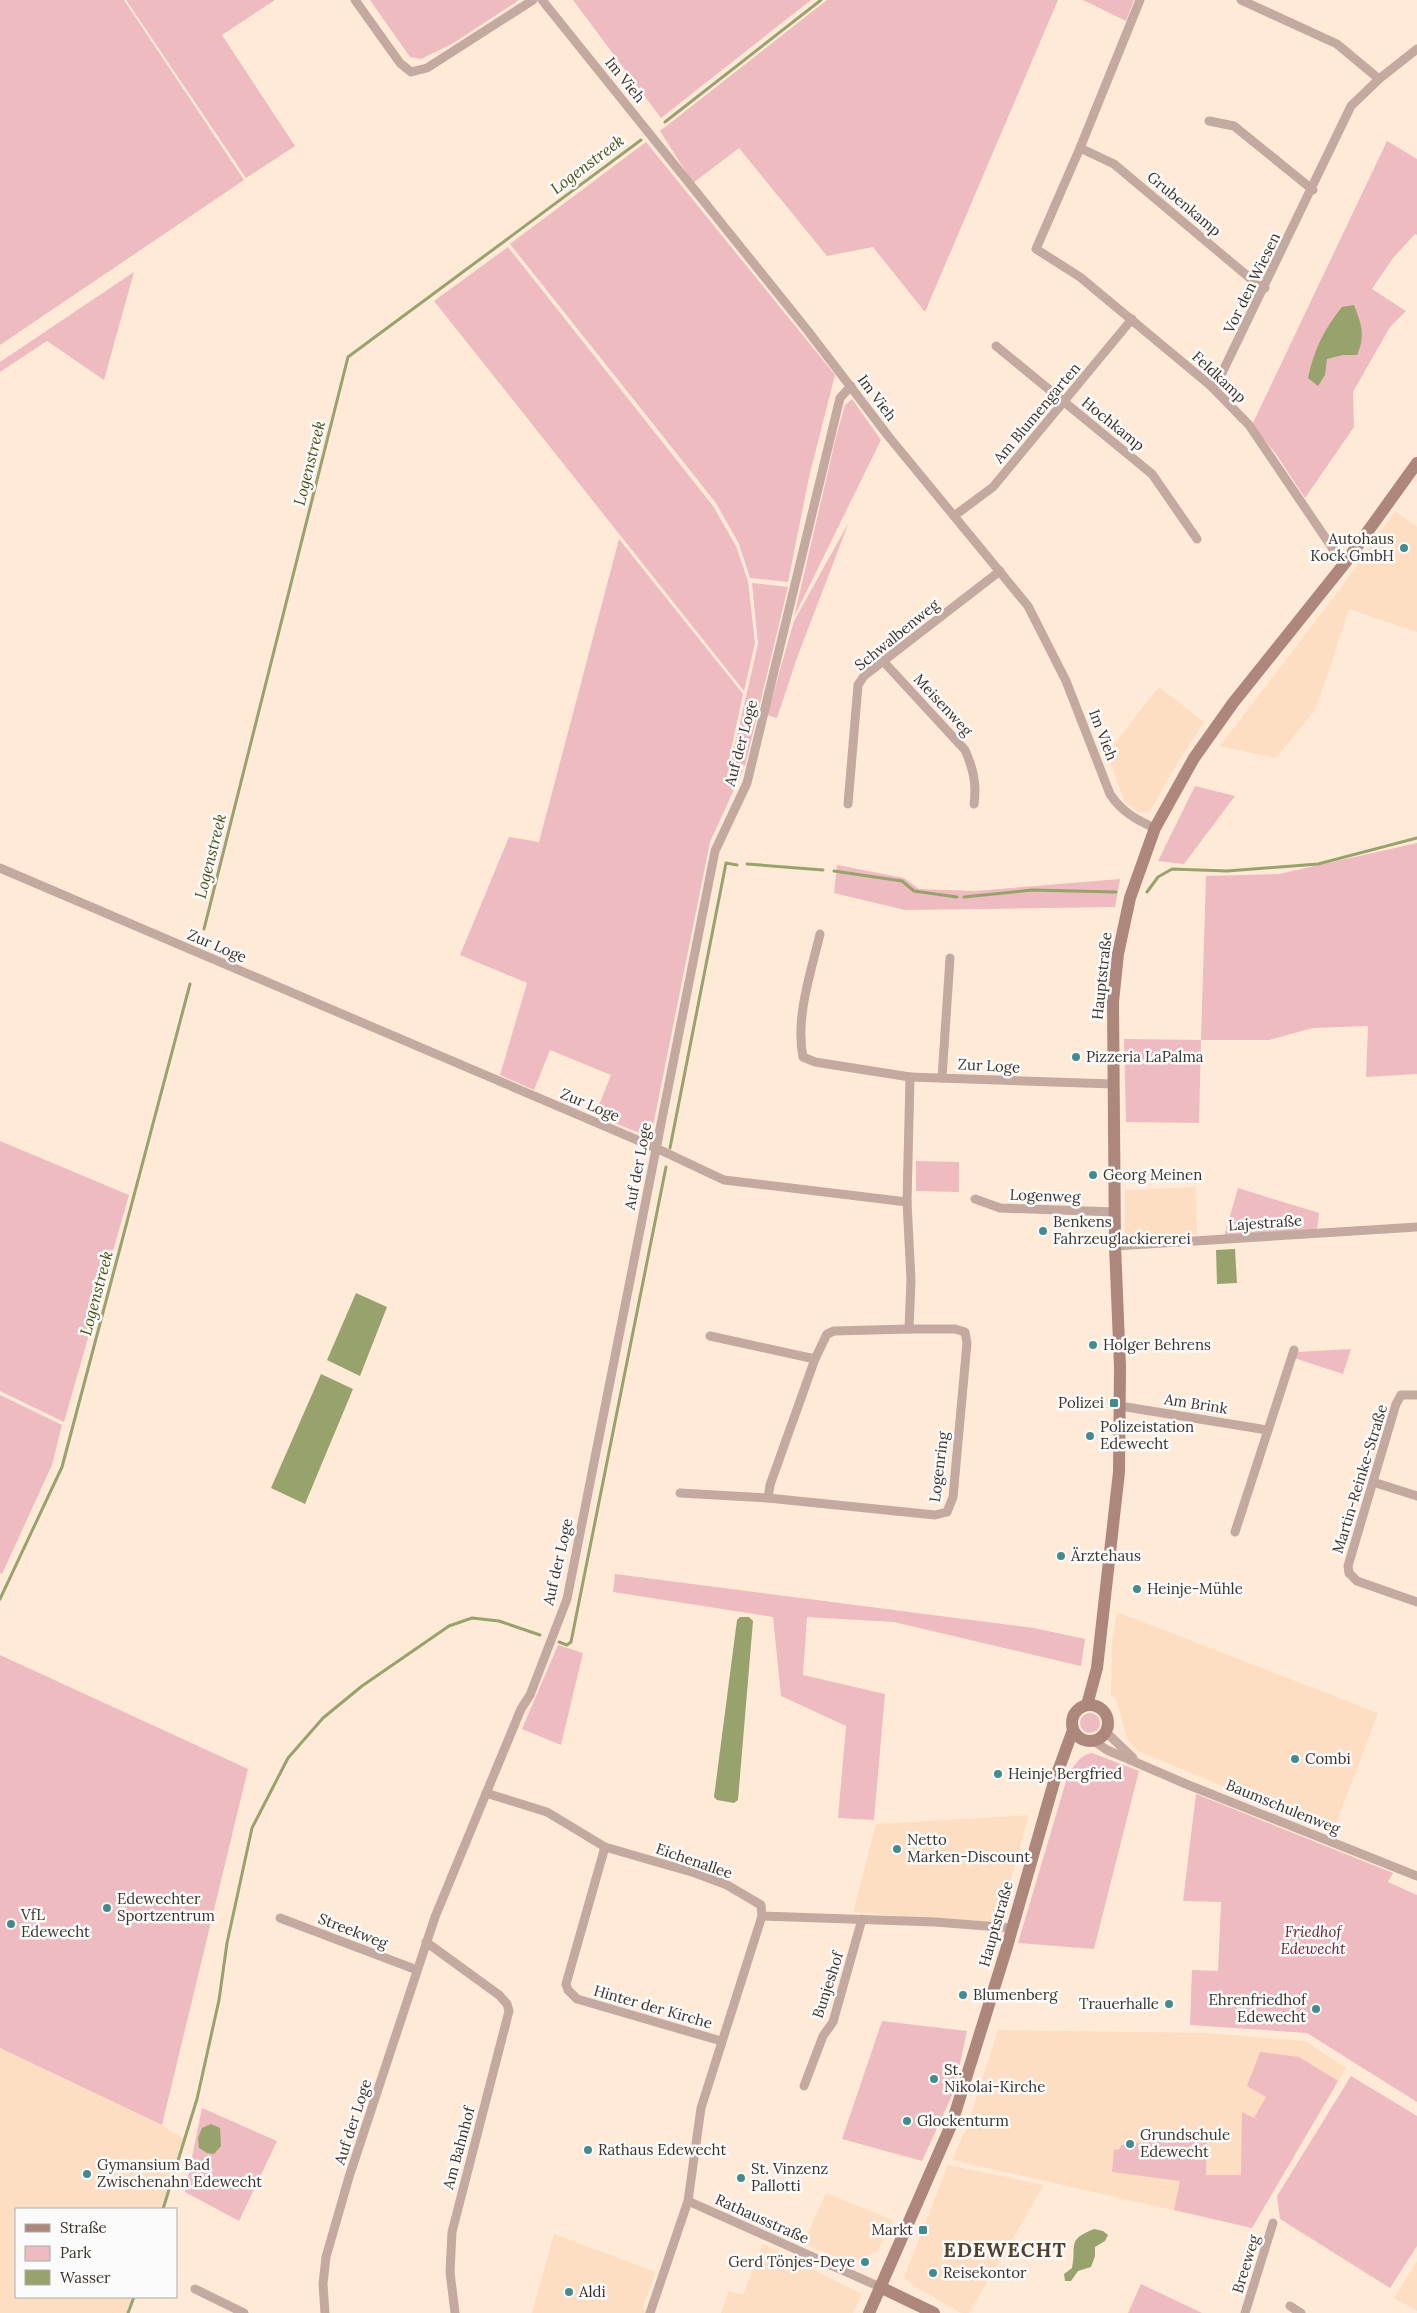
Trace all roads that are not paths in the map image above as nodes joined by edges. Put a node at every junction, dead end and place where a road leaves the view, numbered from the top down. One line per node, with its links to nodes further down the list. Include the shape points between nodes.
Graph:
1 (355, 0): 2 (street, via 400,63 412,72 427,68)
2 (532, 0)
3 (542, 0): 14 (street, Im Vieh)
4 (1140, 0): 9 (street)
5 (1247, 1): 7 (street, via 1337,44)
6 (1417, 49): 7 (street, Vor den Wiesen)
7 (1379, 79): 10 (street, Vor den Wiesen, via 1351,106)
8 (1209, 120): 10 (street, via 1234,126)
9 (1080, 148): 11 (street, Grubenkamp, via 1114,164); 12 (street, Feldkamp, via 1036,249 1080,277)
10 (1313, 190): 11 (street, Vor den Wiesen)
11 (1265, 288): 15 (street, Vor den Wiesen, via 1220,377)
12 (1132, 319): 15 (street, Feldkamp); 16 (street, Am Blumengarten)
13 (996, 346): 16 (street, Hochkamp)
14 (851, 386): 18 (street, Im Vieh); 32 (street, Auf der Loge, via 840,398 747,782 715,850)
15 (1212, 386): 20 (street, Feldkamp, via 1249,424)
16 (1064, 403): 18 (street, Am Blumengarten, via 992,487); 19 (street, Hochkamp, via 1152,474)
17 (1417, 462): 20 (main road, Hauptstraße)
18 (954, 516): 21 (street, Im Vieh)
19 (1197, 539)
20 (1345, 563): 25 (main road, Hauptstraße, via 1207,738)
21 (1000, 571): 22 (street, Schwalbenweg); 25 (street, Im Vieh, via 1028,606 1048,642 1114,800 1126,813)
22 (883, 661): 23 (street, Schwalbenweg, via 858,685); 24 (street, Meisenweg, via 965,750 977,787)
23 (848, 804)
24 (974, 804)
25 (1155, 828): 31 (main road, Hauptstraße, via 1130,898 1118,954 1113,1002)
26 (0, 868): 32 (street, Zur Loge)
27 (820, 934): 29 (street, Zur Loge, via 800,1041 803,1057 814,1062)
28 (950, 958): 30 (street)
29 (910, 1077): 30 (street, Zur Loge); 34 (street)
30 (942, 1078): 31 (street, Zur Loge)
31 (1113, 1084): 35 (main road, Hauptstraße)
32 (656, 1148): 34 (street, Zur Loge, via 724,1180); 57 (street, Auf der Loge, via 567,1599 530,1695)
33 (975, 1199): 35 (street, Logenweg, via 1000,1208)
34 (907, 1202): 38 (street, via 911,1280)
35 (1115, 1212): 37 (main road, Hauptstraße)
36 (1417, 1227): 37 (street, Lajestraße)
37 (1115, 1246): 43 (main road, Hauptstraße)
38 (909, 1329): 41 (street, Logenring, via 834,1331 827,1334); 48 (street, Logenring, via 966,1332 953,1497 947,1512 935,1515)
39 (710, 1336): 41 (street)
40 (1294, 1350): 44 (street)
41 (814, 1359): 48 (street, Logenring)
42 (1417, 1395): 45 (street, Martin-Reinke-Straße, via 1401,1395 1396,1404)
43 (1120, 1406): 44 (street, Am Brink); 51 (main road, Hauptstraße, via 1115,1517)
44 (1267, 1430): 49 (street)
45 (1374, 1482): 47 (street); 50 (street, Martin-Reinke-Straße, via 1348,1566 1349,1573 1357,1581)
46 (680, 1493): 48 (street, Logenring)
47 (1417, 1496)
48 (768, 1498)
49 (1236, 1532)
50 (1417, 1602)
51 (1092, 1706): 52 (main road, via 1074,1715); 53 (main road, via 1106,1714)
52 (1073, 1730): 54 (main road); 56 (main road, Hauptstraße)
53 (1106, 1732): 54 (main road); 55 (street, Baumschulenweg)
54 (1089, 1741): 55 (street, Baumschulenweg); 56 (main road, Hauptstraße)
55 (1140, 1764): 59 (street, Baumschulenweg)
56 (1061, 1765): 63 (main road, Hauptstraße)
57 (486, 1793): 58 (street, Eichenallee, via 547,1812); 64 (street, Auf der Loge)
58 (605, 1847): 60 (street, Eichenallee, via 727,1885 761,1905); 66 (street, Hinter der Kirche, via 566,1984 568,1990 577,1999)
59 (1417, 1876)
60 (762, 1916): 62 (street); 66 (street, Hinter der Kirche)
61 (280, 1918): 65 (street, Streekweg)
62 (862, 1919): 63 (street); 67 (street, Bunjeshof, via 833,2022 823,2036)
63 (1012, 1928): 70 (main road, Hauptstraße, via 952,2123)
64 (426, 1942): 65 (street, Auf der Loge); 75 (street, Am Bahnhof, via 499,1995 509,2011 452,2232 450,2272)
65 (417, 1970): 74 (street, Auf der Loge, via 326,2257 323,2284)
66 (721, 2041): 68 (street, via 701,2108)
67 (804, 2086)
68 (688, 2201): 70 (street, Rathausstraße); 76 (street)
69 (1273, 2222): 79 (street, Breeweg)
70 (880, 2287): 77 (main road, Hauptstraße); 78 (main road)
71 (195, 2289): 73 (street)
72 (1290, 2306): 80 (street)
73 (244, 2313)
74 (325, 2313)
75 (455, 2313)
76 (650, 2313)
77 (869, 2313)
78 (934, 2313)
79 (1245, 2313)
80 (1301, 2313)

